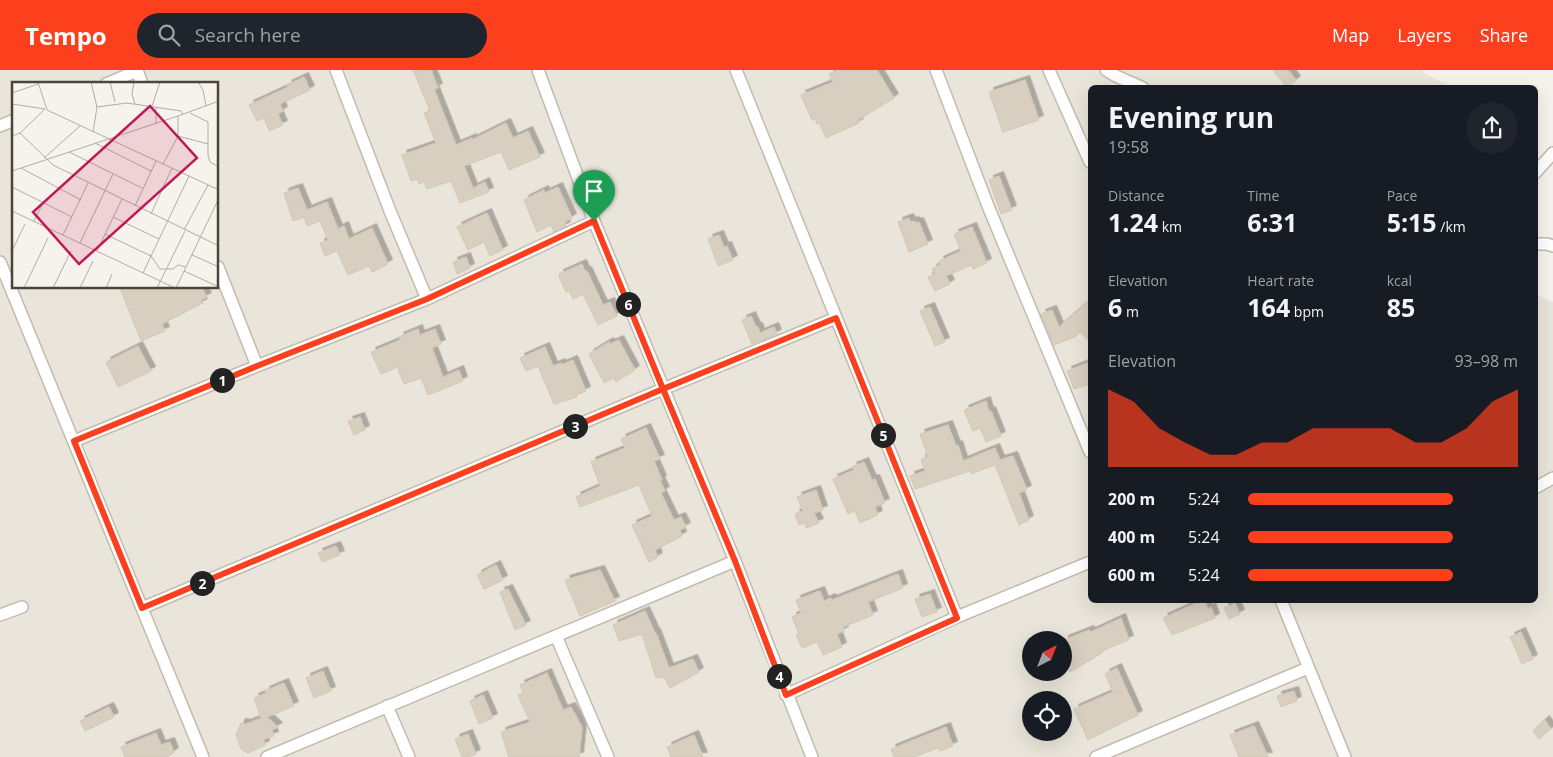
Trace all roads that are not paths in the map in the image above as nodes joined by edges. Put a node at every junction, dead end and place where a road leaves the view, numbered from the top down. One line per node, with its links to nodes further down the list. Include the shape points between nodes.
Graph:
1 (336, 70): 20 (street)
2 (538, 70): 15 (street)
3 (736, 70): 21 (street)
4 (936, 70): 25 (street, via 988,206)
5 (1049, 70): 13 (street)
6 (1106, 70): 9 (street)
7 (137, 71): 8 (street)
8 (111, 82)
9 (1136, 85)
10 (12, 121): 11 (street)
11 (0, 126)
12 (1553, 153): 14 (street)
13 (1088, 158)
14 (1538, 170)
15 (594, 221): 20 (street); 23 (street)
16 (1538, 244): 17 (street)
17 (1553, 246)
18 (0, 262): 24 (street)
19 (219, 270): 22 (street)
20 (427, 299): 22 (street)
21 (836, 318): 23 (street); 34 (street)
22 (257, 366): 24 (street)
23 (663, 389): 28 (street); 32 (street)
24 (74, 441): 32 (street)
25 (1088, 447)
26 (1553, 478): 27 (street)
27 (1538, 486)
28 (735, 561): 35 (street); 37 (street)
29 (1088, 563): 34 (street)
30 (1282, 603): 36 (street)
31 (22, 606): 33 (street)
32 (142, 608): 39 (street)
33 (0, 615)
34 (957, 618): 37 (street)
35 (556, 636): 38 (street); 42 (street)
36 (1308, 668): 44 (street); 45 (street)
37 (786, 695): 43 (street)
38 (387, 706): 40 (street); 41 (street)
39 (203, 757)
40 (267, 757)
41 (409, 757)
42 (608, 757)
43 (812, 757)
44 (1096, 757)
45 (1345, 757)

